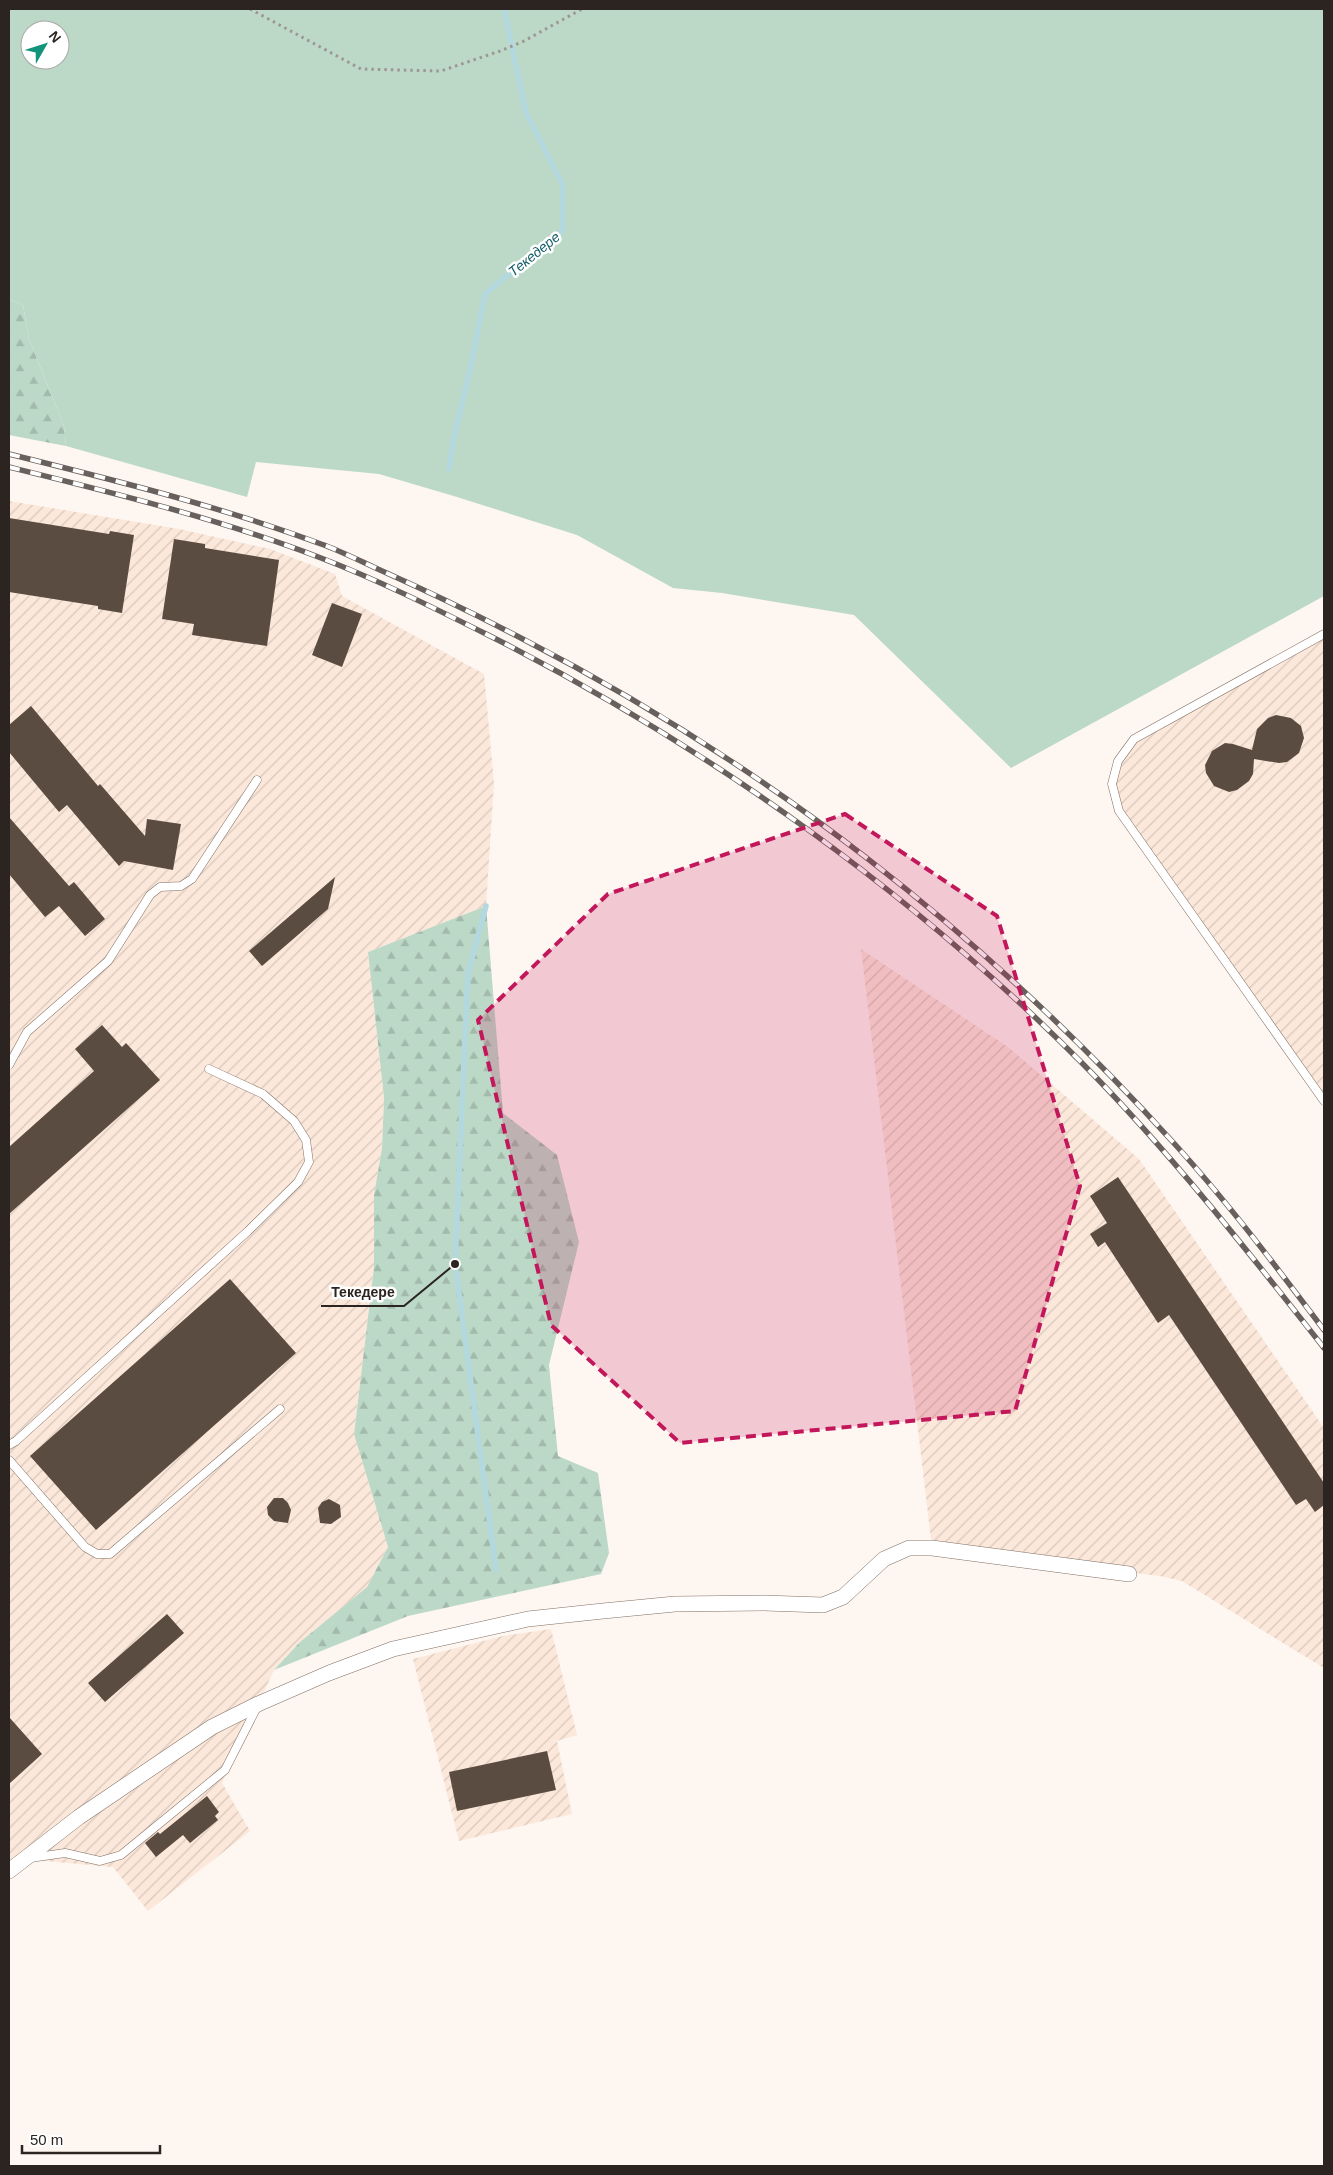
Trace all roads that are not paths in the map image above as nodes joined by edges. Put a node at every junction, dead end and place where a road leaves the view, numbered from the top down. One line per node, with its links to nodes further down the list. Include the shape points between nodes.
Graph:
1 (1324, 634): 5 (lane, via 1134,739 1118,761 1112,784 1119,812)
2 (257, 780): 3 (lane, via 192,879 181,886 160,887 150,895 108,961 27,1032)
3 (9, 1065)
4 (209, 1069): 7 (lane, via 263,1094 294,1122 306,1140 309,1162 298,1182 234,1244)
5 (1324, 1101)
6 (280, 1408): 8 (lane, via 110,1554 97,1554 85,1547)
7 (9, 1445)
8 (9, 1460)
9 (1129, 1574): 10 (street, via 932,1548 910,1548 884,1558 843,1597 823,1605 675,1604 528,1619 393,1649)
10 (258, 1704): 11 (street, via 212,1727); 11 (lane, via 225,1770 121,1855 100,1861 66,1853)
11 (23, 1859): 12 (street)
12 (9, 1871)

